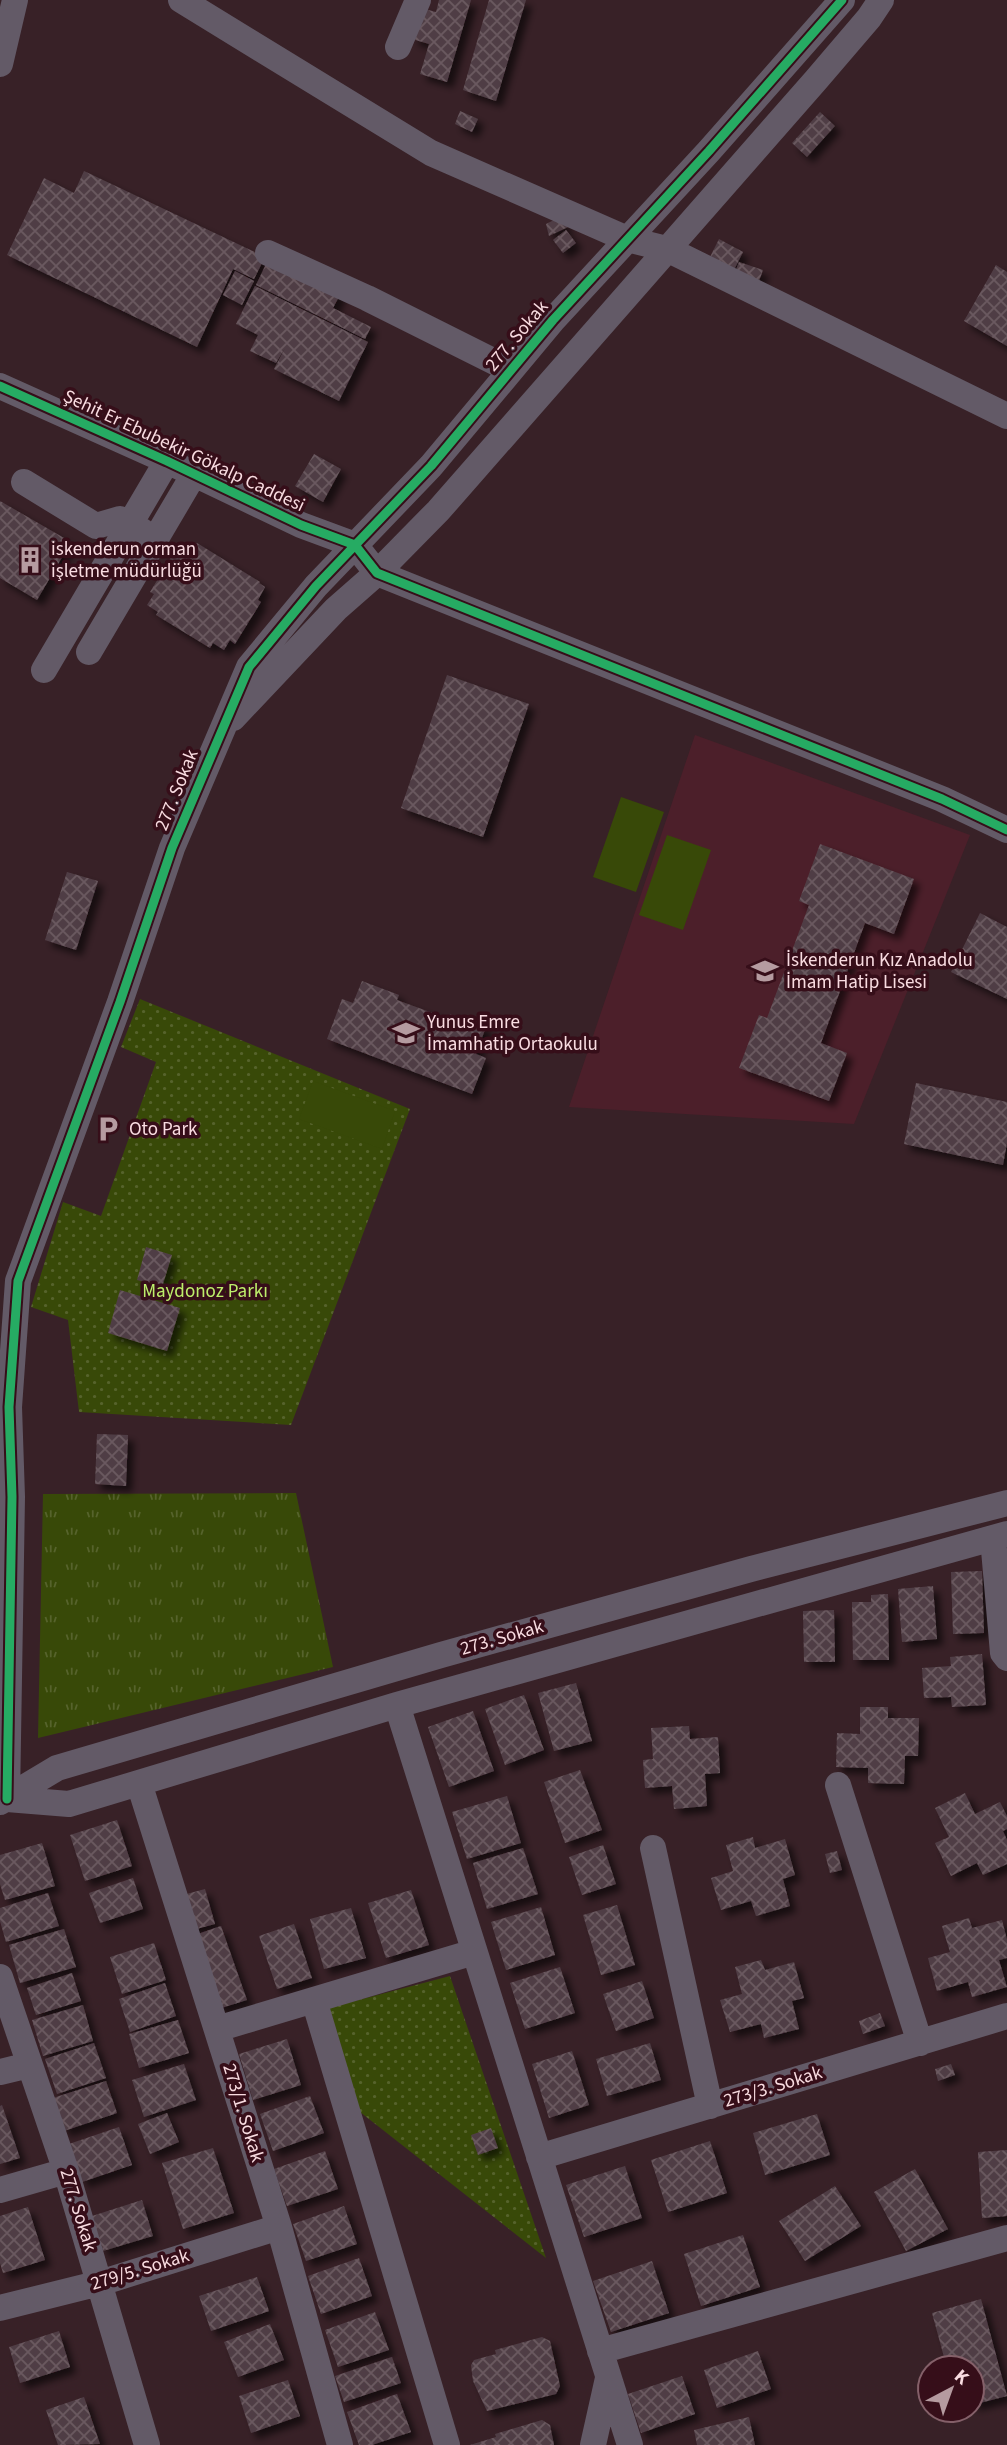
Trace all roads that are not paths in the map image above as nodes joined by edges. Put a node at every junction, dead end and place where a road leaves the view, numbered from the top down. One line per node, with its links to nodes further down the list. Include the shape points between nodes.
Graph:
1 (15, 0): 7 (street)
2 (180, 0): 8 (street, via 431,153)
3 (418, 0): 6 (street)
4 (842, 0): 8 (street, 277. Sokak)
5 (881, 0): 9 (street, 277. Sokak)
6 (398, 47)
7 (0, 64)
8 (627, 239): 9 (street); 11 (street, 277. Sokak)
9 (667, 249): 13 (street); 20 (street, 277. Sokak, via 438,511)
10 (268, 253): 11 (street)
11 (511, 370): 19 (street, 277. Sokak, via 431,466)
12 (0, 386): 14 (street, Şehit Er Ebubekir Gökalp Caddesi)
13 (1007, 416)
14 (167, 461): 15 (street, Şehit Er Ebubekir Gökalp Caddesi); 17 (street)
15 (194, 474): 18 (street); 19 (street, Şehit Er Ebubekir Gökalp Caddesi)
16 (24, 482): 17 (street, via 96,526 120,519)
17 (130, 524): 18 (street); 21 (street)
18 (156, 538): 22 (street)
19 (355, 545): 20 (street); 25 (street, 277. Sokak, via 249,667)
20 (377, 573): 25 (street, 277. Sokak, via 336,609); 26 (street, via 942,799)
21 (84, 602): 22 (street); 24 (street)
22 (110, 617): 23 (street)
23 (89, 652)
24 (44, 670)
25 (220, 732): 33 (street, 277. Sokak, via 172,848 18,1281 9,1407 12,1510)
26 (1007, 831)
27 (1007, 1503): 33 (street, 273. Sokak, via 751,1569 57,1768)
28 (1000, 1536): 29 (street, via 1003,1653); 30 (street, 273. Sokak)
29 (1007, 1658)
30 (397, 1705): 31 (street, 273. Sokak); 35 (street)
31 (139, 1783): 33 (street, 273. Sokak, via 69,1804); 39 (street, 273/1. Sokak)
32 (838, 1785): 40 (street)
33 (4, 1801)
34 (653, 1848): 43 (street)
35 (474, 1952): 37 (street); 44 (street)
36 (0, 1977): 41 (street, 277. Sokak)
37 (313, 2000): 39 (street); 55 (street)
38 (1007, 2016): 40 (street, 273/3. Sokak)
39 (217, 2029): 47 (street, 273/1. Sokak)
40 (920, 2043): 43 (street, 273/3. Sokak)
41 (29, 2065): 42 (street); 45 (street, 277. Sokak)
42 (0, 2072)
43 (710, 2106): 44 (street, 273/3. Sokak)
44 (539, 2157): 51 (street)
45 (66, 2171): 46 (street); 49 (street, 277. Sokak)
46 (0, 2190)
47 (279, 2227): 49 (street, 279/5. Sokak); 54 (street, 273/1. Sokak)
48 (1007, 2238): 51 (street)
49 (100, 2283): 50 (street, 279/5. Sokak); 53 (street, 277. Sokak)
50 (0, 2308)
51 (600, 2351): 52 (street)
52 (608, 2376): 56 (street); 57 (street)
53 (147, 2445)
54 (340, 2445)
55 (447, 2445)
56 (593, 2445)
57 (630, 2445)

